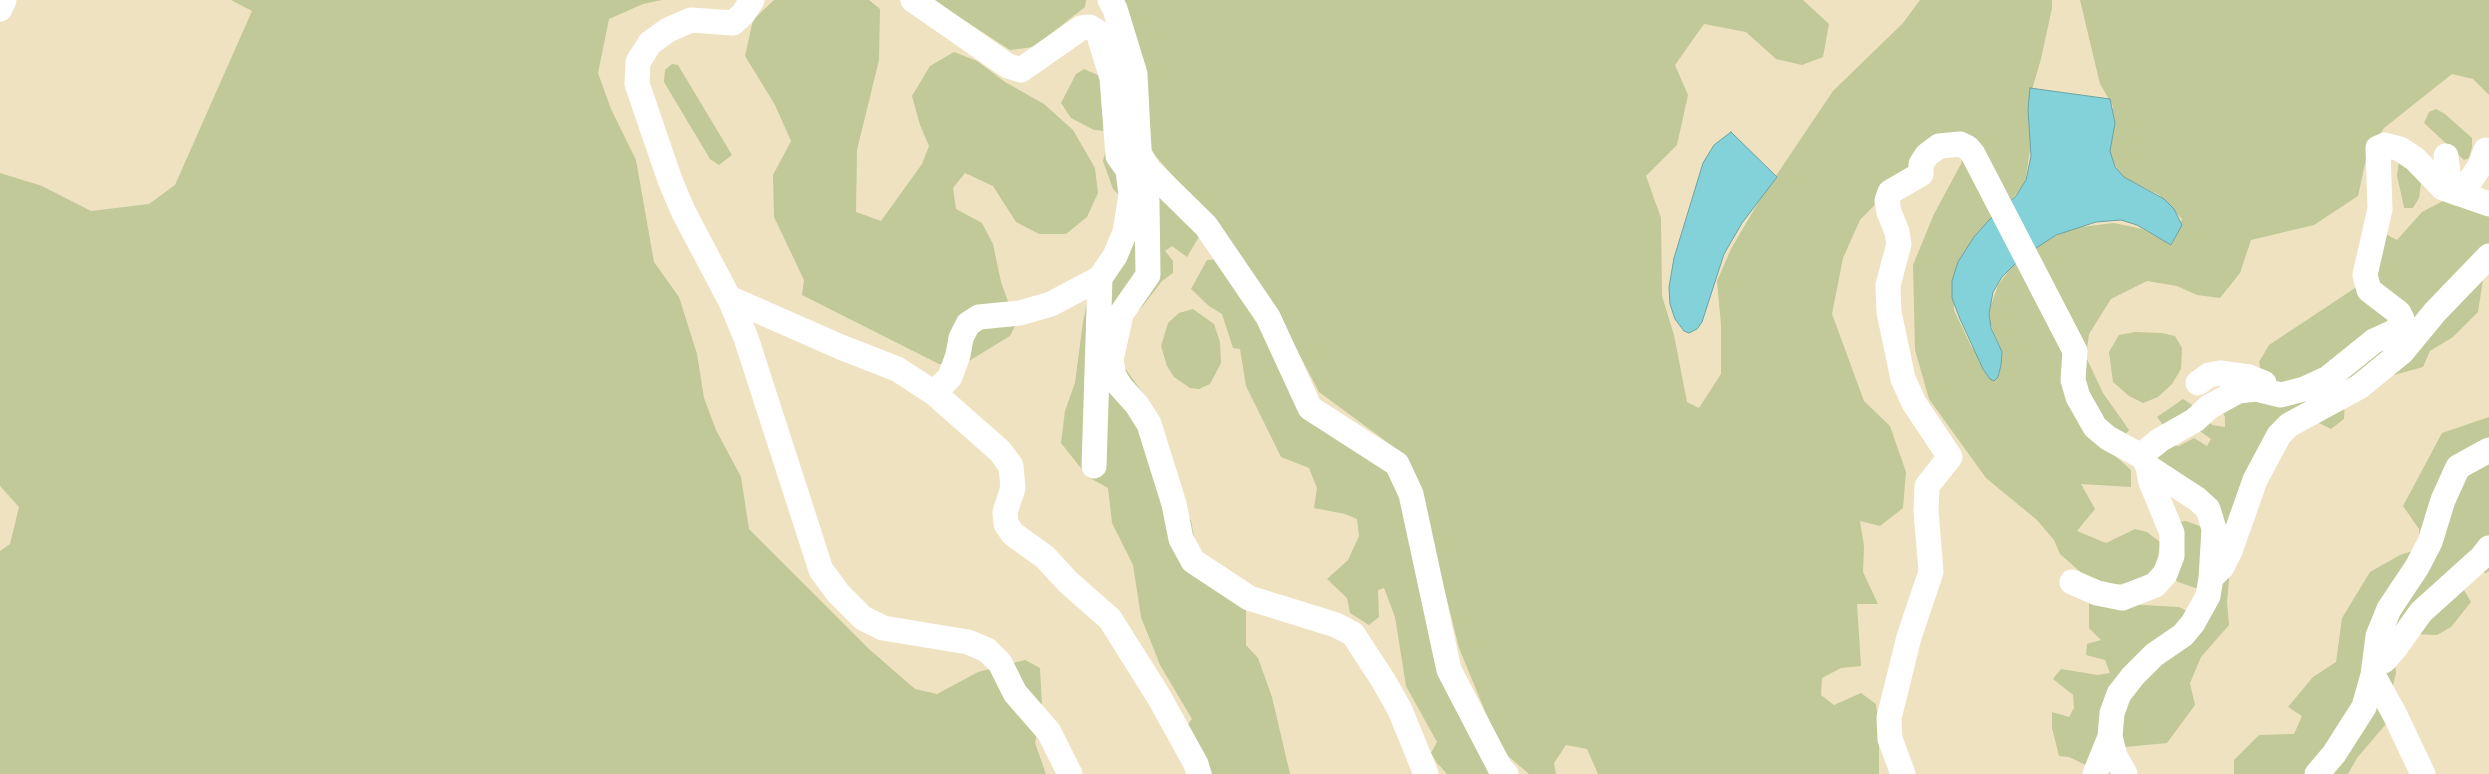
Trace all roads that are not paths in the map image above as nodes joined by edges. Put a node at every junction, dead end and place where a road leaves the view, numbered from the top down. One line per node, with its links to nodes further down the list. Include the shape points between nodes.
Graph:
1 (4, 0): 5 (street)
2 (752, 0): 12 (street, via 733,23 691,20 668,30 650,43 638,62 637,84 670,180)
3 (913, 0): 8 (street, via 1008,66 1021,70 1081,28 1090,27 1098,32 1112,78 1118,156)
4 (1110, 0): 27 (street, via 1116,9 1135,74 1139,153 1149,170 1206,226 1268,317 1310,408 1397,464 1411,494 1449,670)
5 (0, 10)
6 (2485, 150): 9 (street, via 2470,181)
7 (2446, 156): 9 (street)
8 (1128, 170): 11 (street, via 1131,195 1125,232 1115,256); 26 (street, via 1142,185 1147,201 1148,275 1121,314 1111,360 1117,381 1150,424 1181,539 1193,561 1249,598 1336,625 1353,634 1400,710)
9 (2473, 194): 15 (street, via 2443,188 2415,159 2400,149 2385,145 2378,148 2380,209 2365,275 2369,290 2399,312 2402,320 2396,331 2374,341 2328,378)
10 (2489, 256): 20 (street, via 2402,352 2359,387 2289,425 2278,436 2255,480 2230,551 2222,567)
11 (1100, 278): 14 (street, via 1050,304 1020,313 979,317 968,324 950,377); 18 (street)
12 (729, 298): 14 (street, via 898,369); 24 (street, via 746,338 821,570 863,618 883,628 968,642 987,650 1000,662 1015,693 1049,732)
13 (2198, 383): 15 (street, via 2209,375 2238,375 2269,385)
14 (934, 393): 25 (street, via 1000,451 1011,466 1012,488 1005,512 1006,524 1013,534 1045,557 1110,619 1159,697)
15 (2284, 394): 17 (street, via 2256,388 2238,391 2160,440 2145,452)
16 (2489, 450): 22 (street, via 2458,467 2443,500 2430,542 2389,609 2378,636)
17 (2145, 462): 20 (street, via 2208,509 2214,529); 21 (street, via 2172,534 2172,556 2165,574 2155,585 2122,598 2097,593); 28 (street, via 2095,427 2078,396 2074,380 2075,351 1973,154 1960,144 1939,146 1921,164 1921,174 1890,192 1887,201 1898,232 1899,244 1888,285 1889,312 1903,379 1914,403 1950,457 1928,486 1926,511 1931,572 1909,637 1889,718 1890,739)
18 (1094, 466)
19 (2489, 548): 22 (street, via 2421,612)
20 (2211, 578): 23 (street, via 2208,596 2193,623 2183,635 2154,656 2119,694 2112,713)
21 (2072, 582)
22 (2374, 671): 31 (street, via 2364,707); 32 (street)
23 (2110, 737): 29 (street); 30 (street)
24 (1070, 774)
25 (1199, 774)
26 (1426, 774)
27 (1506, 774)
28 (1903, 774)
29 (2095, 774)
30 (2125, 774)
31 (2317, 774)
32 (2423, 774)

